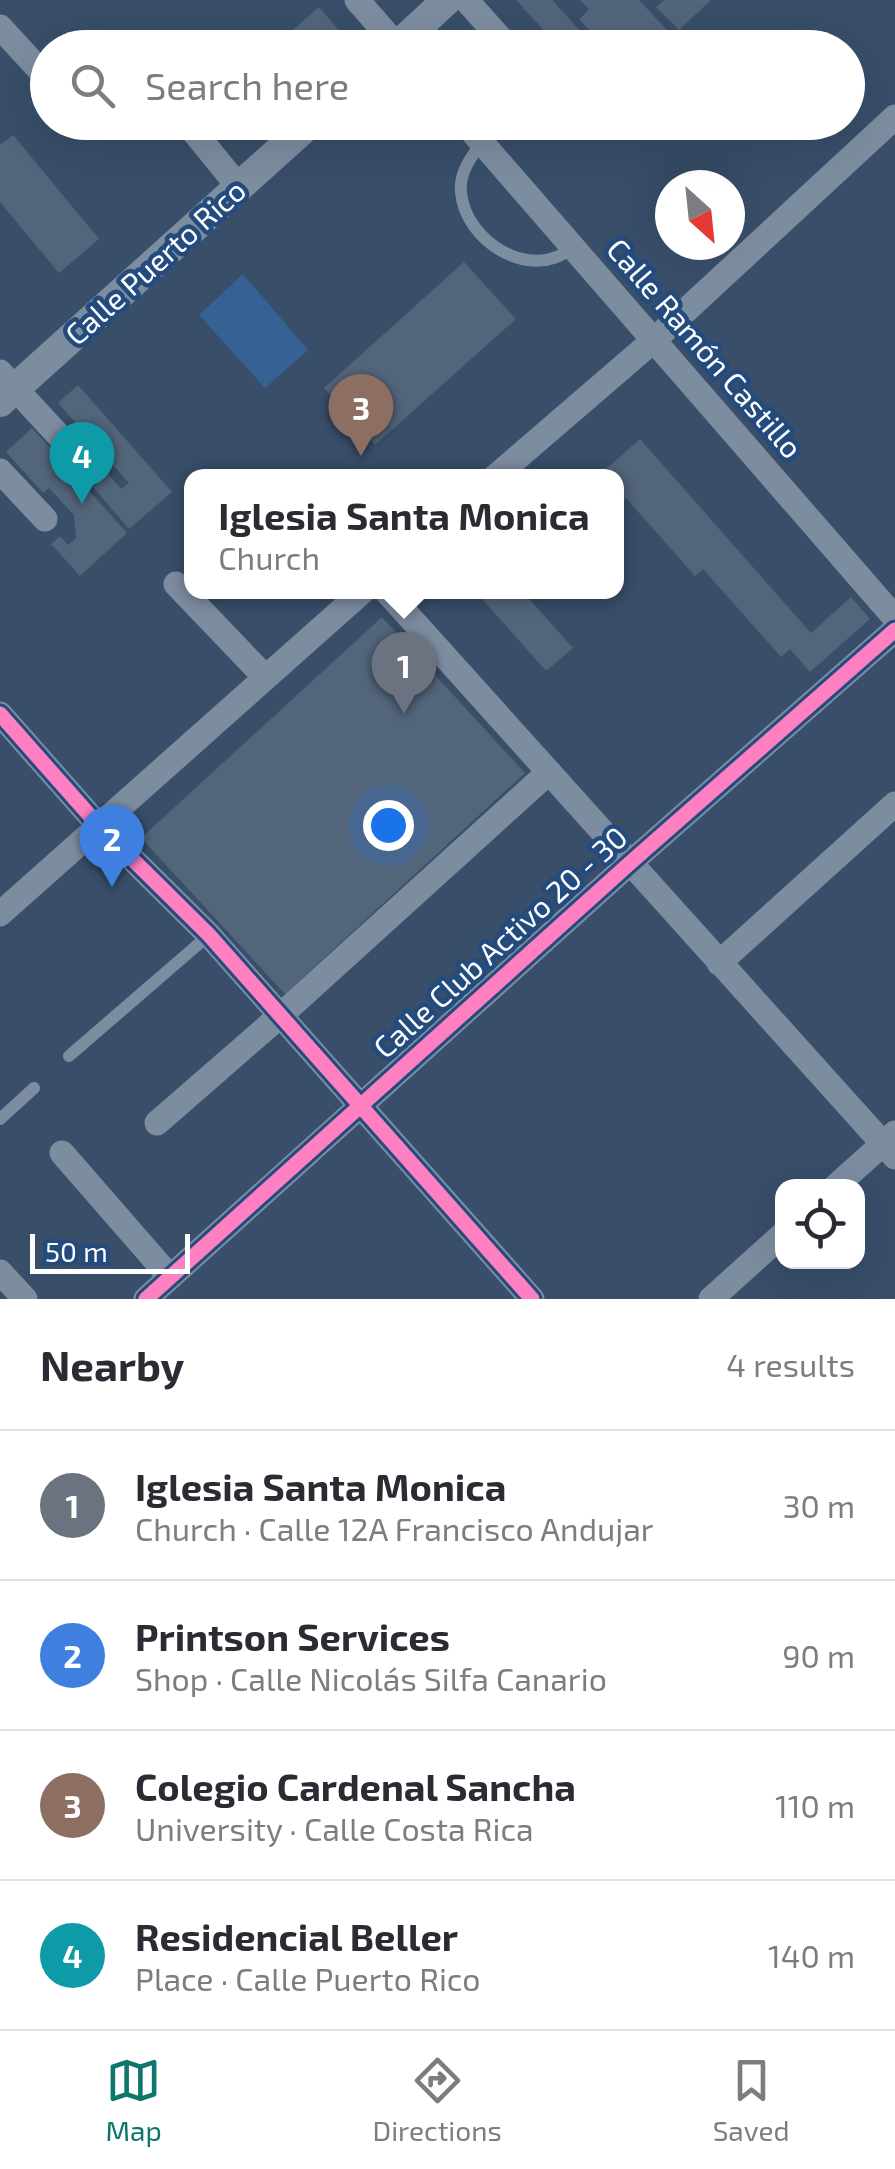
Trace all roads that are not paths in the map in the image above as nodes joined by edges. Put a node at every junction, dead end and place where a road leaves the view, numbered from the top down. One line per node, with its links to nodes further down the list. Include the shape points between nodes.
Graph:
1 (357, 0): 5 (street)
2 (447, 0): 6 (street)
3 (466, 0): 7 (street)
4 (0, 27): 8 (street)
5 (383, 30)
6 (415, 30)
7 (493, 30)
8 (30, 60)
9 (895, 118): 16 (street)
10 (201, 140): 14 (street)
11 (291, 140): 14 (street, Calle Puerto Rico)
12 (471, 140): 15 (lane, via 461,194 489,242 532,262)
13 (480, 140): 15 (street, Calle Ramón Castillo)
14 (240, 187): 17 (street, Calle Puerto Rico)
15 (573, 248): 16 (street, Calle Ramón Castillo)
16 (654, 340): 19 (street); 27 (street, Calle Ramón Castillo)
17 (6, 387): 18 (street)
18 (85, 464)
19 (504, 469)
20 (0, 471): 21 (street)
21 (45, 519)
22 (176, 584): 23 (street)
23 (184, 592)
24 (191, 599): 29 (street)
25 (354, 599): 29 (street)
26 (393, 599): 31 (street)
27 (895, 618)
28 (895, 630): 34 (street, Calle Club Activo 20 - 30)
29 (265, 676): 33 (street)
30 (0, 714): 33 (street)
31 (549, 772): 34 (street); 38 (street)
32 (895, 804): 37 (street)
33 (100, 826): 35 (street); 36 (street)
34 (630, 863): 37 (street); 41 (street, Calle Club Activo 20 - 30)
35 (0, 914)
36 (209, 935): 38 (street); 39 (lane)
37 (720, 963): 44 (street)
38 (281, 1015): 41 (street); 43 (street)
39 (69, 1056)
40 (34, 1088): 42 (lane)
41 (362, 1104): 49 (street, Calle Club Activo 20 - 30); 52 (street)
42 (0, 1119)
43 (156, 1123)
44 (891, 1145): 46 (street)
45 (62, 1153): 49 (street)
46 (845, 1179)
47 (775, 1241): 53 (street)
48 (0, 1272): 50 (street)
49 (170, 1278): 51 (street, Calle Club Activo 20 - 30)
50 (24, 1299)
51 (146, 1299)
52 (532, 1299)
53 (711, 1299)

